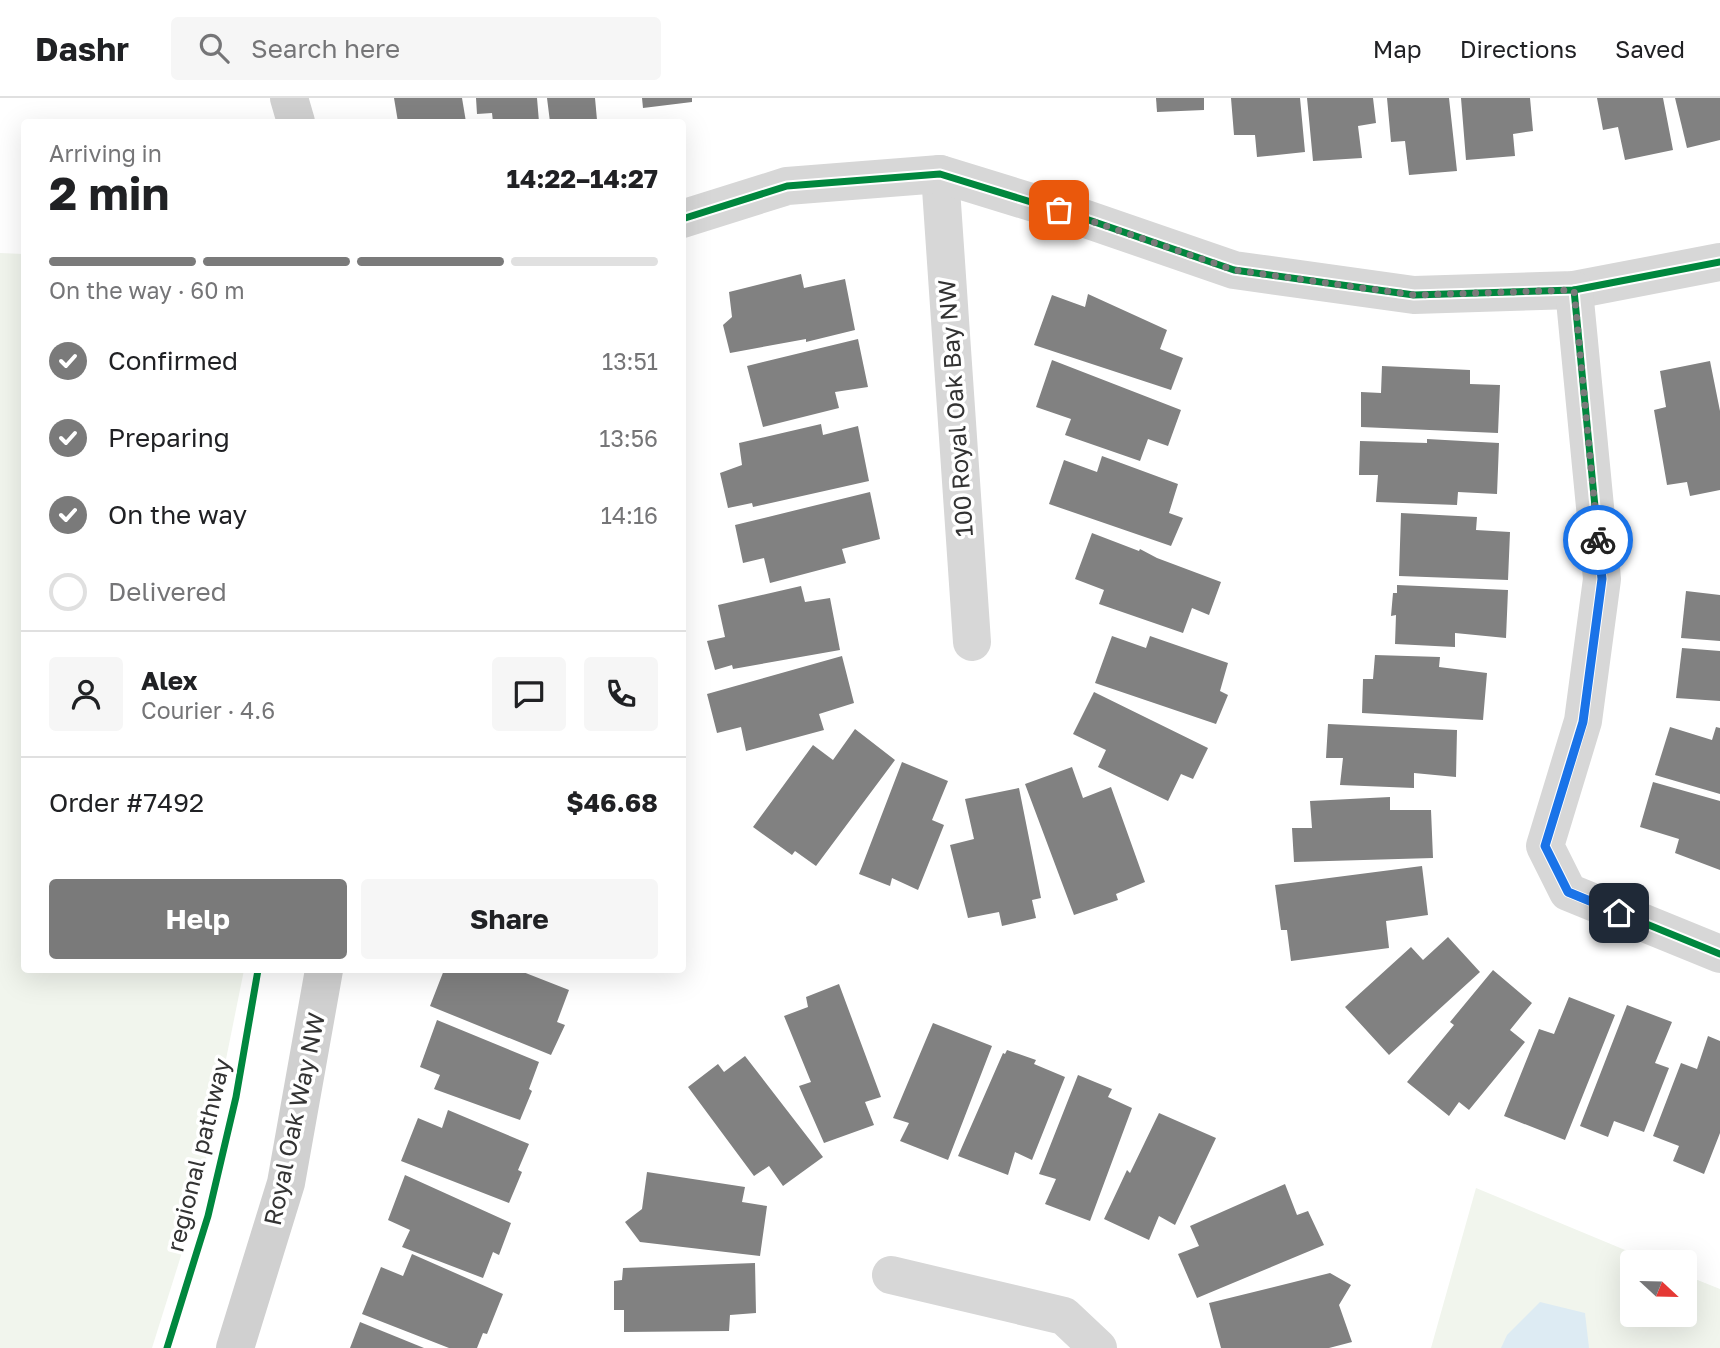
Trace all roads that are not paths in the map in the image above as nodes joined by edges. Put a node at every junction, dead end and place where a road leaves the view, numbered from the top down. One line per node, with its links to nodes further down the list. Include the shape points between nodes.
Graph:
1 (289, 98): 2 (street)
2 (295, 119)
3 (940, 174): 4 (street, via 787,186); 6 (street, via 1234,270 1414,295); 7 (street, 100 Royal Oak Bay NW)
4 (686, 218)
5 (1720, 262): 6 (street)
6 (1574, 290): 8 (street, via 1602,579 1583,722 1545,846 1568,892)
7 (972, 642)
8 (1720, 954)
9 (323, 973): 11 (street, Royal Oak Way NW, via 286,1183)
10 (891, 1275): 12 (street, via 1064,1316)
11 (235, 1348)
12 (1098, 1348)

